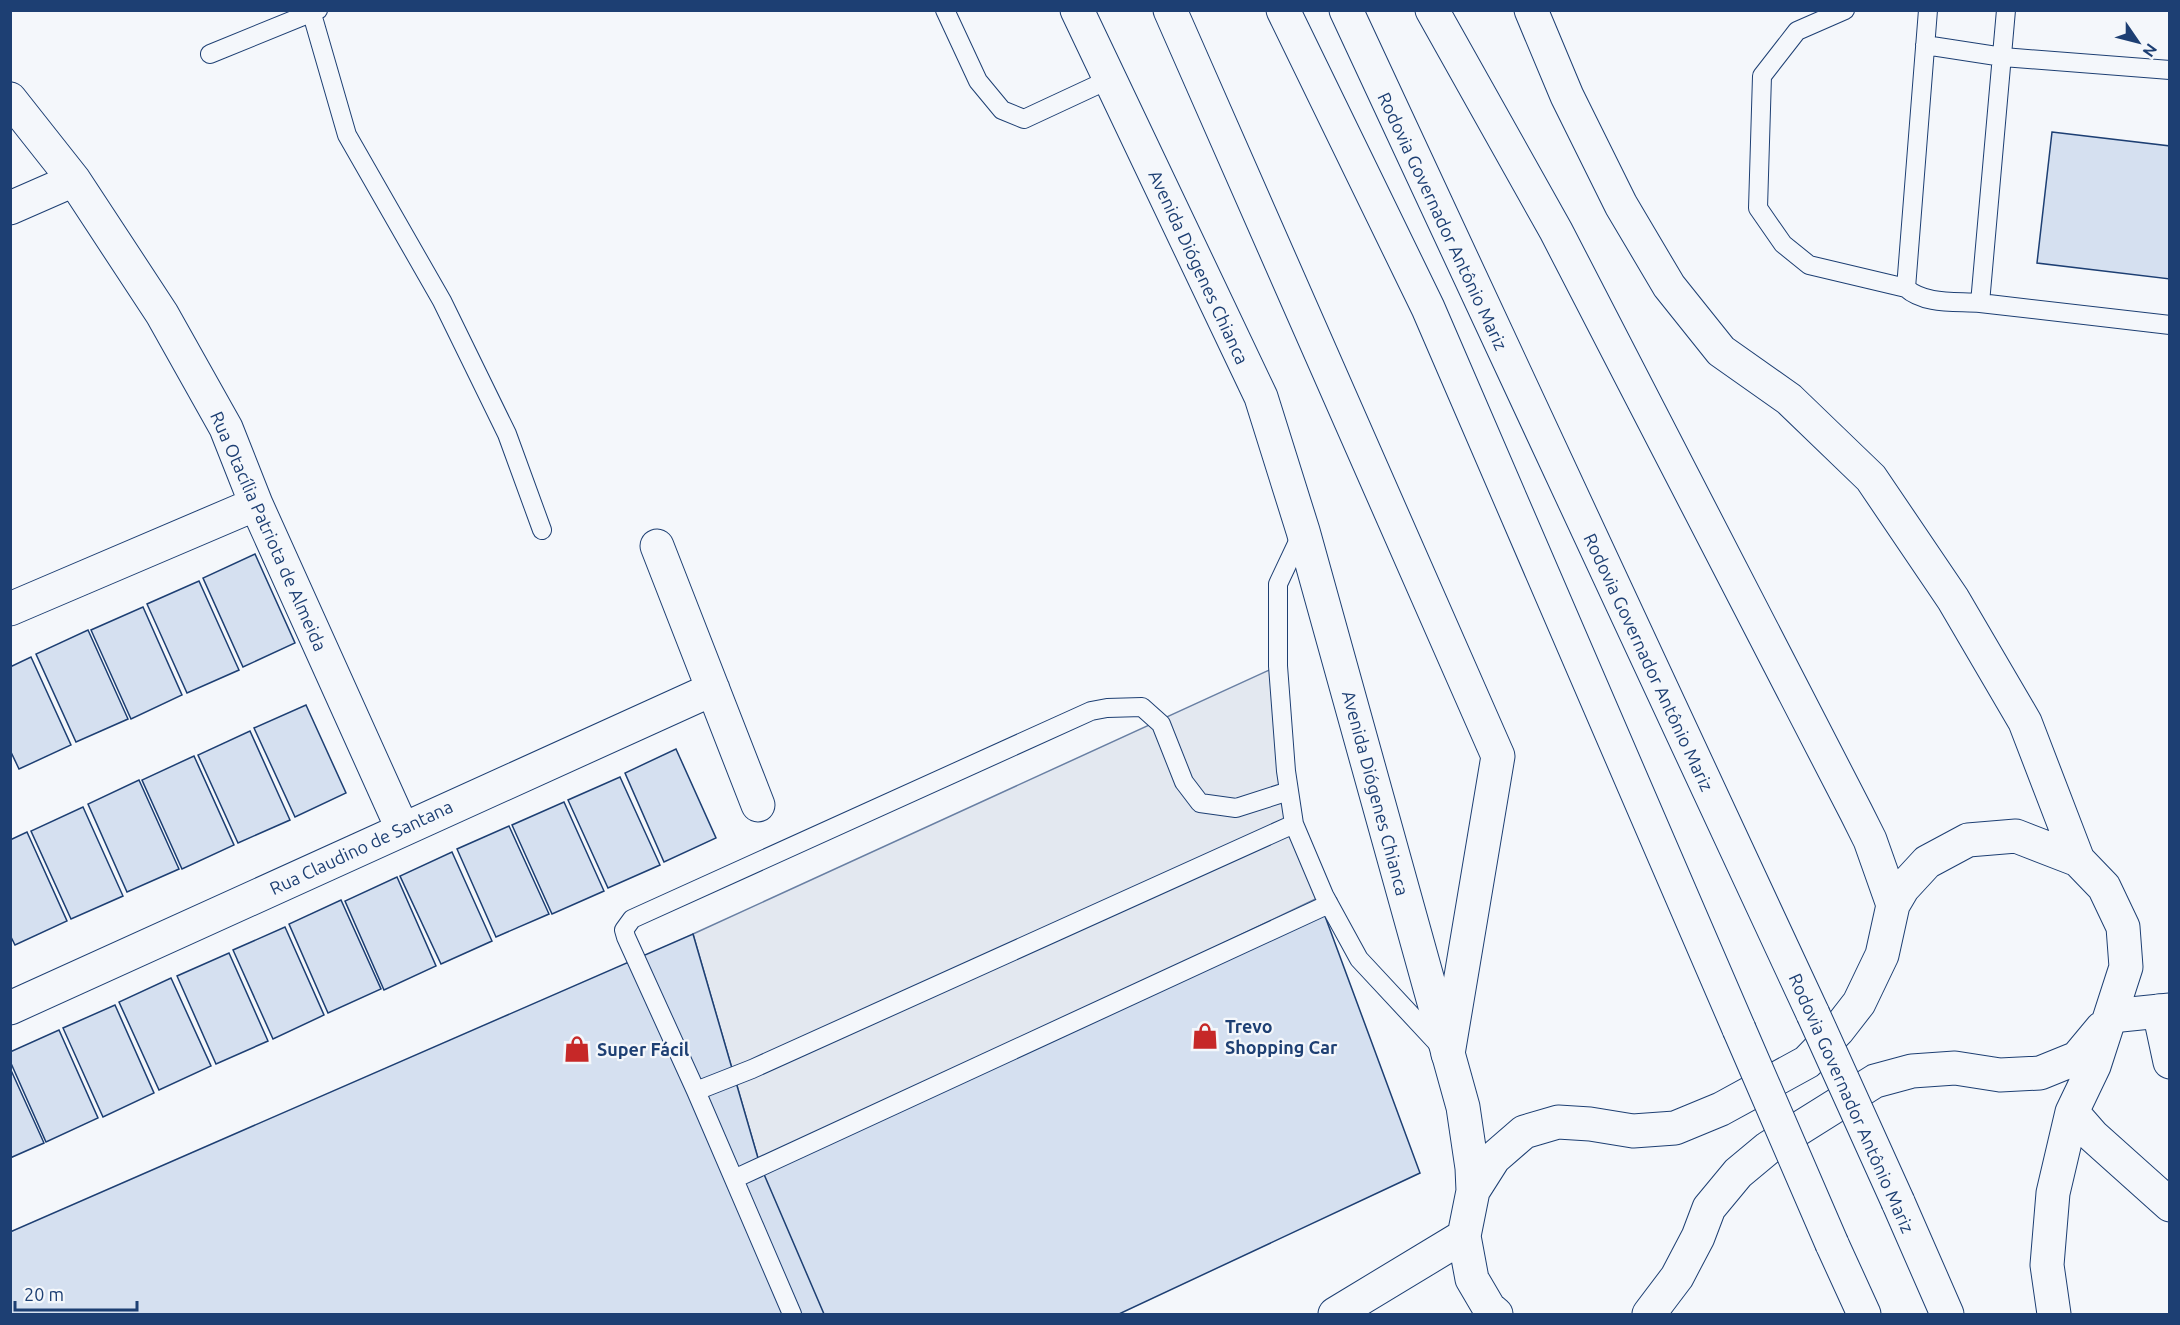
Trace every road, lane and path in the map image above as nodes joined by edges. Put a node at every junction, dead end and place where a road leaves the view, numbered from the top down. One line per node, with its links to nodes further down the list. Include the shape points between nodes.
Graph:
1 (945, 10): 16 (lane, via 978,81 1002,110 1024,119)
2 (1077, 10): 16 (main road, Avenida Diógenes Chianca)
3 (1170, 10): 39 (main road, via 1498,756)
4 (1283, 10): 51 (main road, bridge, via 1428,308)
5 (1346, 10): 52 (main road, Rodovia Governador Antônio Mariz, bridge, via 1813,1014)
6 (1432, 10): 35 (main road, via 1556,231 1856,812)
7 (1531, 10): 33 (main road, via 1567,96 1621,205 1669,286 1721,351 1789,399 1871,478 1953,599 2025,722)
8 (1845, 10): 20 (lane, via 1797,31 1762,76 1758,208 1783,244 1809,265)
9 (1928, 10): 12 (lane)
10 (2006, 10): 14 (lane)
11 (315, 12): 13 (lane); 24 (lane, via 347,135 442,301 507,434)
12 (1925, 45): 14 (lane); 20 (lane)
13 (210, 54)
14 (2003, 57): 15 (lane); 21 (lane)
15 (2169, 70)
16 (1110, 79): 25 (main road, Avenida Diógenes Chianca, via 1262,397)
17 (10, 99): 18 (main road, Rua Otacília Patriota de Almeida)
18 (74, 180): 19 (main road); 23 (main road, Rua Otacília Patriota de Almeida, via 162,314 203,386 226,428)
19 (10, 208)
20 (1906, 288): 21 (lane, via 1923,299)
21 (1980, 303): 22 (lane)
22 (2169, 325)
23 (256, 504): 27 (main road); 32 (main road, Rua Otacília Patriota de Almeida)
24 (542, 530)
25 (1303, 531): 29 (lane, Avenida Diógenes Chianca, via 1278,584 1278,666); 39 (main road, Avenida Diógenes Chianca)
26 (657, 546): 28 (main road)
27 (10, 609)
28 (713, 689): 30 (main road); 32 (main road, Rua Claudino de Santana)
29 (1289, 791): 31 (lane, Avenida Diógenes Chianca); 41 (lane, via 1236,808 1200,803 1184,782 1161,724 1142,707 1091,711 632,919 624,930 626,937)
30 (758, 805)
31 (1294, 824): 34 (lane, Avenida Diógenes Chianca); 41 (lane)
32 (402, 828): 36 (main road, Rua Claudino de Santana)
33 (2078, 860): 35 (main road, via 2016,836 1968,840 1927,862); 38 (main road, via 2104,887 2123,927 2126,967)
34 (1329, 904): 39 (lane, Avenida Diógenes Chianca, via 1359,959); 43 (lane)
35 (1893, 905): 44 (main road, via 1882,955 1859,1003 1807,1062 1721,1109 1675,1128 1633,1131 1558,1122 1524,1132 1494,1158)
36 (10, 1008)
37 (2164, 1010): 38 (main road); 40 (main road)
38 (2111, 1016): 42 (main road, via 2094,1066); 50 (main road, via 2077,1058 2040,1073 2000,1075 1955,1068 1912,1071 1885,1078 1768,1148 1738,1173 1709,1208 1677,1277)
39 (1448, 1054): 44 (main road, Avenida Diógenes Chianca, via 1462,1107)
40 (2169, 1062)
41 (696, 1091): 43 (lane)
42 (2072, 1112): 45 (main road); 53 (main road, via 2053,1193 2047,1265)
43 (734, 1179): 47 (lane)
44 (1473, 1191): 46 (main road)
45 (2169, 1204)
46 (1464, 1236): 48 (main road); 49 (main road, via 1472,1279)
47 (792, 1314)
48 (1335, 1314)
49 (1496, 1314)
50 (1649, 1314)
51 (1864, 1314)
52 (1947, 1314)
53 (2054, 1314)

